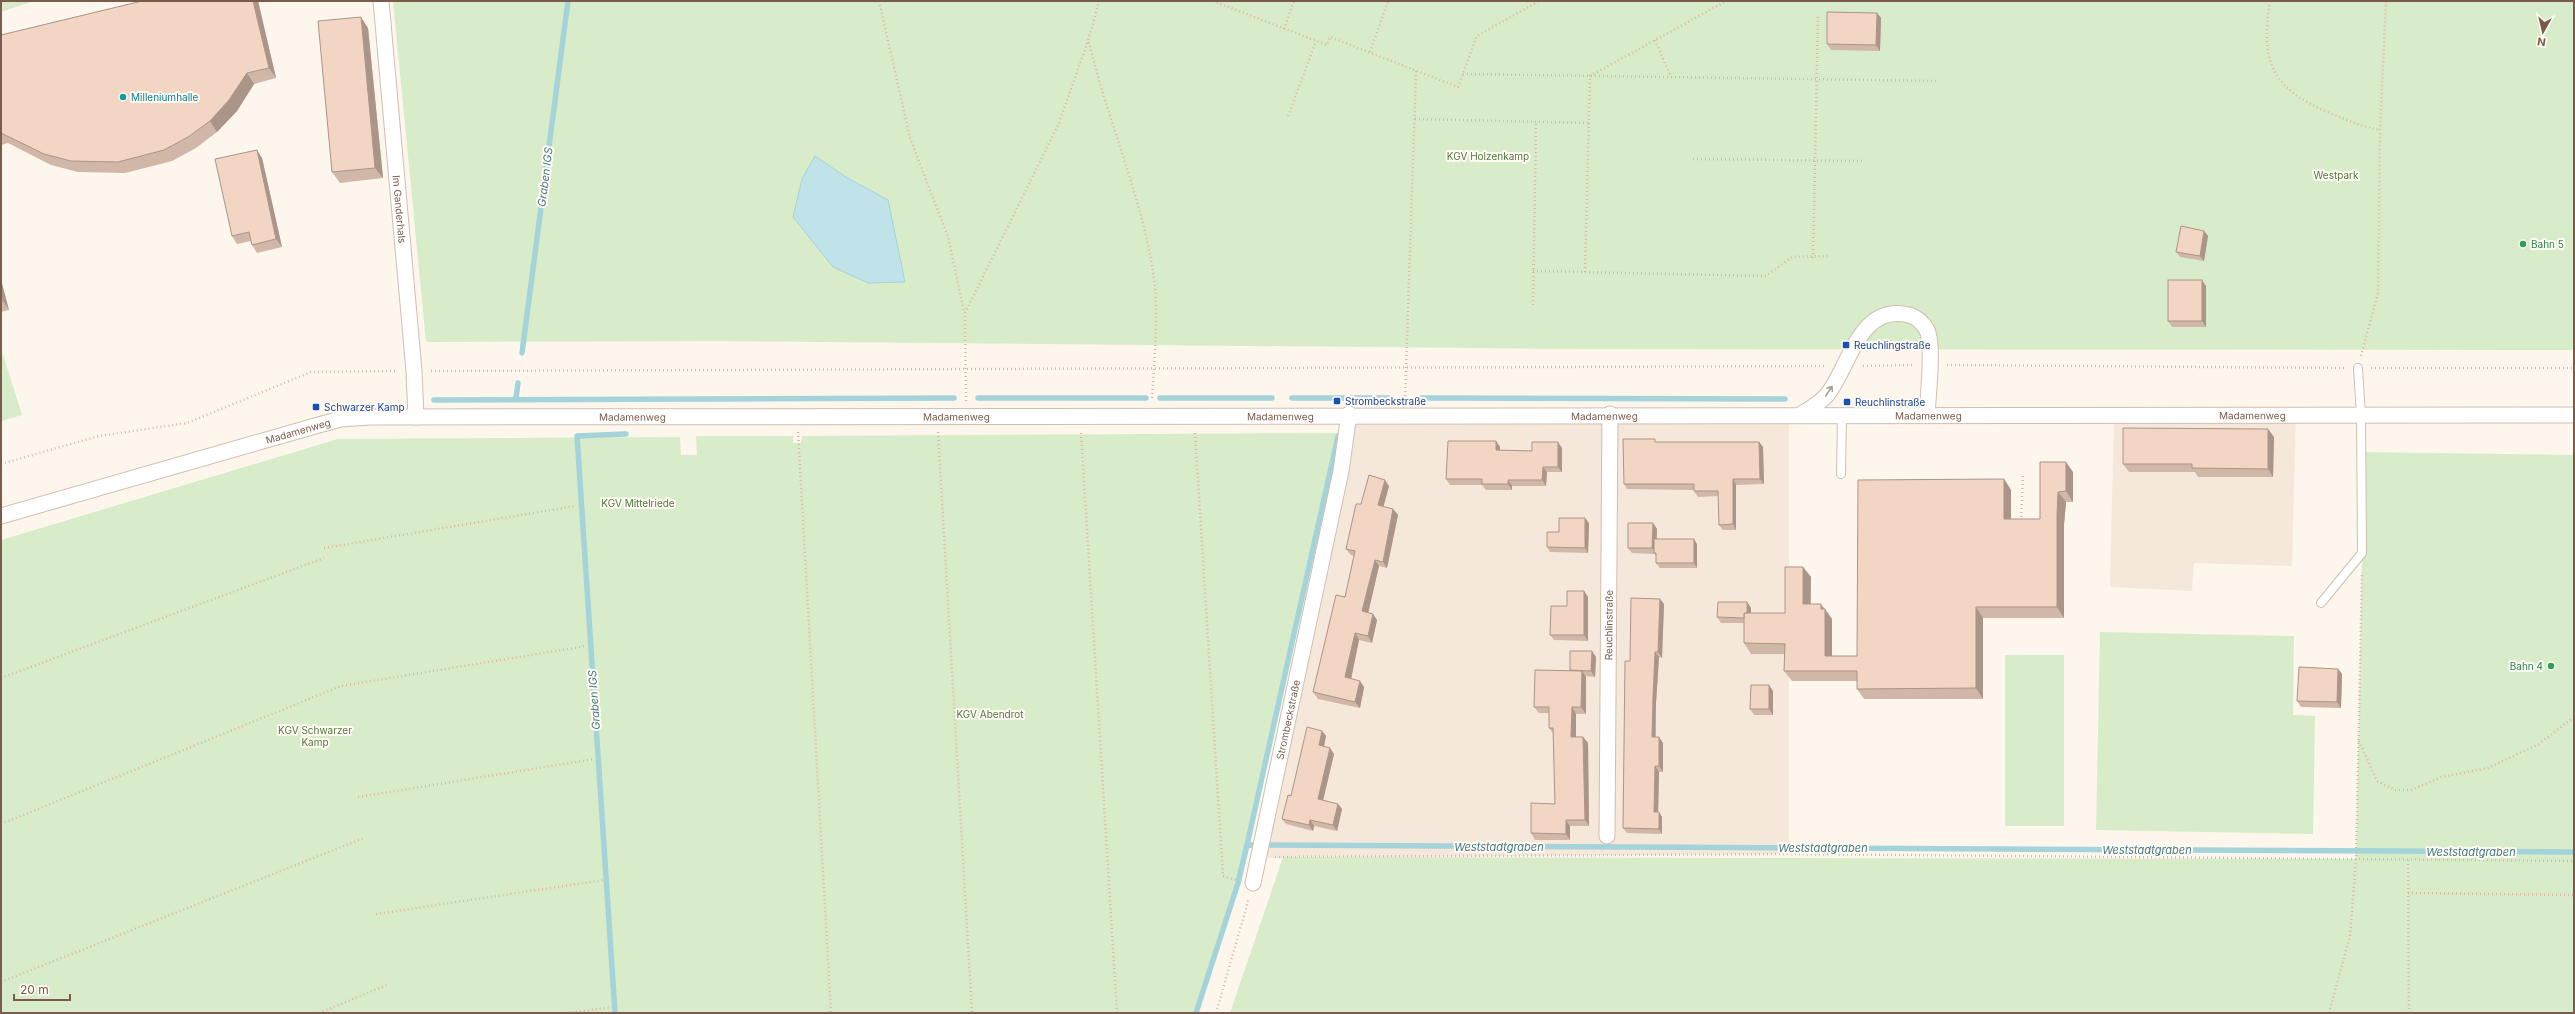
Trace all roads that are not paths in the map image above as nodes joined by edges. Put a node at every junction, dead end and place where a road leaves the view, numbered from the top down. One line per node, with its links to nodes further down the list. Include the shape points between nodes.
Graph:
1 (381, 1): 10 (street, Im Ganderhals)
2 (2358, 368): 7 (lane)
3 (1349, 414): 4 (street, Madamenweg); 10 (street, Madamenweg); 15 (street, Strombeckstraße, via 1341,471)
4 (1610, 414): 5 (street, Madamenweg); 14 (street, Reuchlinstraße)
5 (1799, 415): 6 (street, one-way to 6, via 1816,406 1827,394 1872,321 1885,315 1900,313 1920,321 1927,331); 9 (street, Madamenweg)
6 (1927, 415): 7 (street, Madamenweg); 9 (street, Madamenweg)
7 (2361, 415): 8 (street, Madamenweg); 13 (lane, via 2362,554)
8 (2574, 415)
9 (1842, 416): 11 (lane)
10 (416, 417): 12 (street, Madamenweg, via 342,419)
11 (1841, 474)
12 (1, 516)
13 (2321, 603)
14 (1607, 836)
15 (1253, 883)

